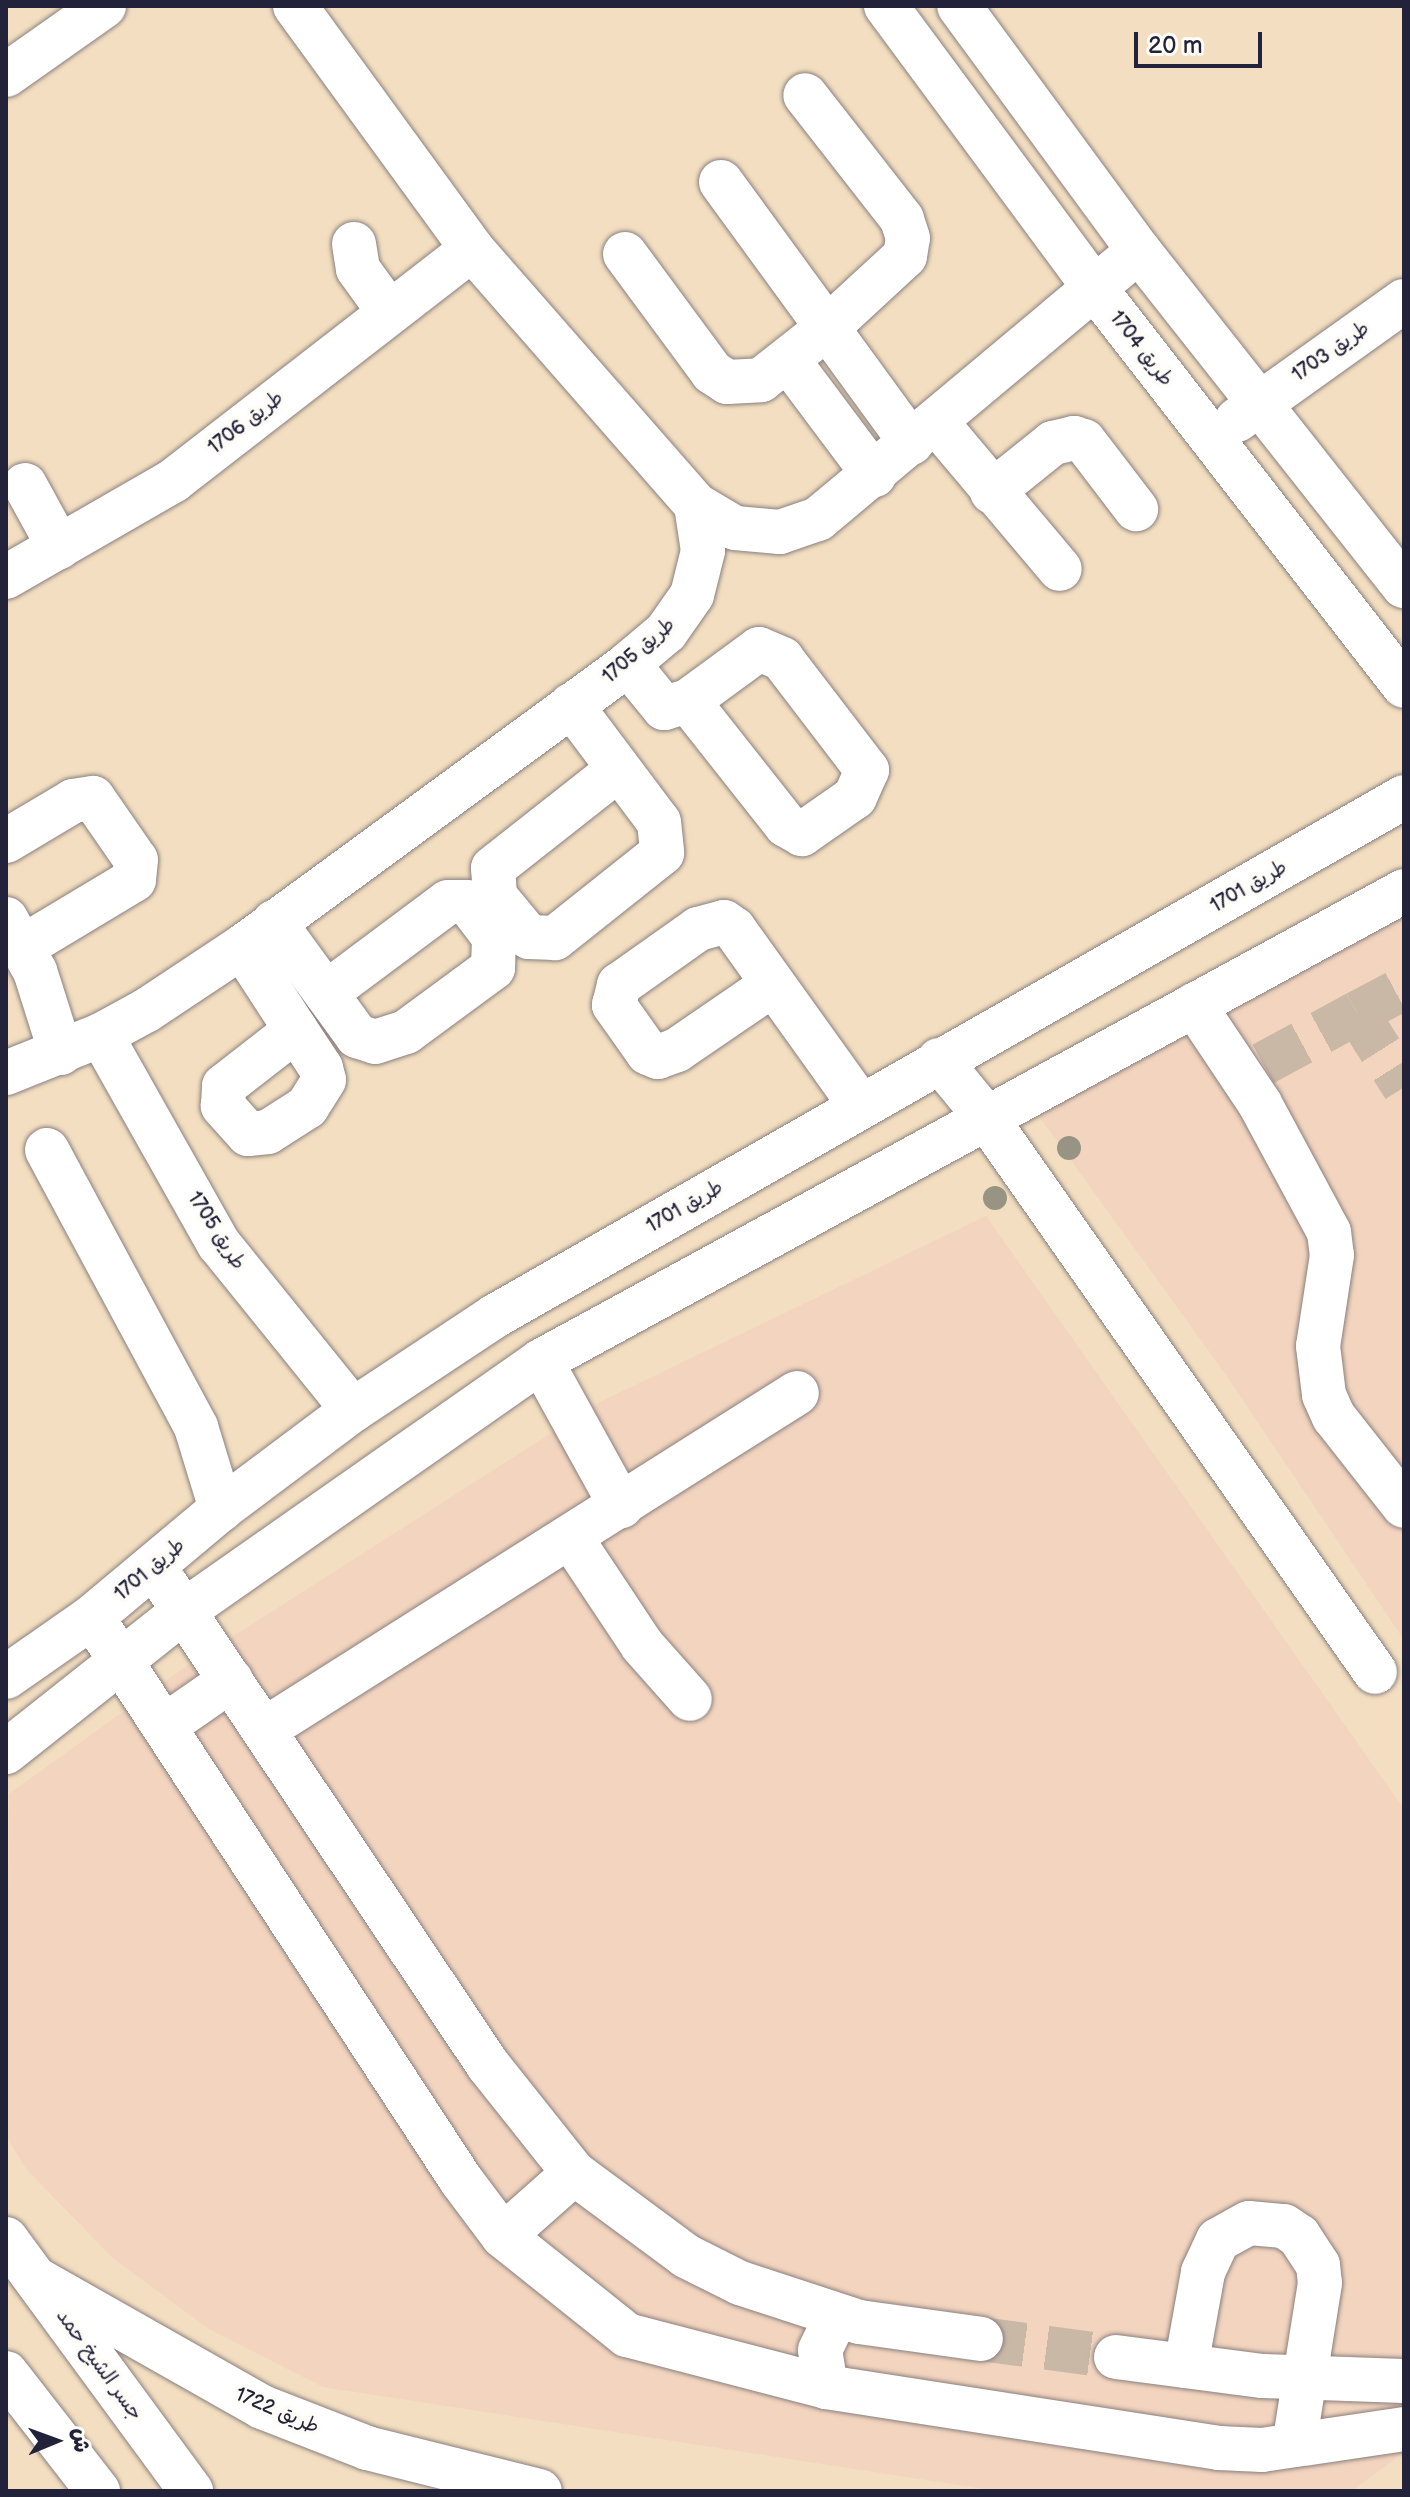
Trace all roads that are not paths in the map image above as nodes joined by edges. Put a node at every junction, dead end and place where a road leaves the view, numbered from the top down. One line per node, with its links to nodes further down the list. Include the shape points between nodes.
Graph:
1 (104, 6): 5 (street)
2 (295, 6): 9 (street)
3 (886, 6): 12 (street, طريق 1704)
4 (959, 6): 10 (street)
5 (6, 75)
6 (805, 95): 15 (street, via 902,219 908,238 905,256)
7 (721, 182): 15 (street)
8 (354, 244): 14 (street, via 358,269)
9 (472, 249): 14 (street, طريق 1706); 23 (street)
10 (1139, 251): 12 (street); 17 (street)
11 (625, 254): 16 (street, via 712,372 727,382 761,380)
12 (1094, 287): 18 (street); 19 (street, طريق 1704)
13 (1404, 301): 17 (street, طريق 1703)
14 (389, 312): 25 (street, طريق 1706, via 173,481)
15 (827, 328): 16 (street); 18 (street)
16 (788, 360): 20 (street)
17 (1259, 404): 19 (street, طريق 1703); 28 (street)
18 (924, 432): 20 (street); 22 (street)
19 (1211, 439): 30 (street, طريق 1704)
20 (874, 475): 23 (street, via 818,519 780,532 735,528)
21 (25, 485): 25 (street)
22 (992, 492): 24 (street, via 1053,443 1074,438 1084,441); 26 (street)
23 (696, 505): 29 (street, طريق 1705, via 703,551 692,595 666,632)
24 (1136, 509)
25 (59, 547): 27 (street, طريق 1706)
26 (1060, 569)
27 (6, 577)
28 (1404, 586)
29 (628, 664): 31 (street, via 664,708); 32 (street, طريق 1705)
30 (1404, 686)
31 (688, 701)
32 (571, 705): 33 (street); 38 (street, طريق 1705)
33 (619, 769)
34 (1404, 797): 45 (street, طريق 1701)
35 (6, 841): 37 (street, via 73,801 93,798 136,860 134,880)
36 (1404, 891): 41 (street)
37 (15, 932): 44 (street)
38 (258, 935): 40 (street); 42 (street); 43 (street, طريق 1705)
39 (772, 985): 47 (street)
40 (326, 993)
41 (1194, 1005): 48 (street); 55 (street, via 1253,1070 1332,1243 1318,1346 1324,1395 1334,1417)
42 (296, 1030)
43 (101, 1035): 44 (street, طريق 1705); 53 (street, طريق 1705, via 219,1244)
44 (61, 1053): 46 (street, طريق 1705)
45 (939, 1060): 47 (street, طريق 1701); 48 (street)
46 (6, 1073)
47 (860, 1105): 53 (street, طريق 1701, via 495,1316)
48 (985, 1116): 50 (street); 63 (street)
49 (47, 1150): 52 (street)
50 (541, 1361): 56 (street); 60 (street)
51 (797, 1393): 56 (street)
52 (187, 1408): 54 (street, via 215,1440); 57 (street, via 212,1467)
53 (353, 1410): 54 (street, طريق 1701)
54 (270, 1472): 57 (street, طريق 1701)
55 (1397, 1486)
56 (621, 1506): 58 (street)
57 (221, 1509): 59 (street, طريق 1701)
58 (571, 1538): 66 (street, via 642,1645); 68 (street)
59 (154, 1568): 60 (street); 61 (street, طريق 1701)
60 (184, 1611): 62 (street); 65 (street)
61 (92, 1617): 62 (street); 64 (street, طريق 1701)
62 (121, 1660): 67 (street); 69 (street)
63 (1375, 1672)
64 (6, 1677)
65 (231, 1680): 67 (street); 68 (street)
66 (690, 1699)
67 (166, 1725): 71 (street, via 421,2123)
68 (265, 1729): 70 (street, via 488,2065)
69 (6, 1752)
70 (574, 2173): 71 (street); 74 (street, via 686,2256 740,2283)
71 (503, 2236): 81 (street, via 627,2335)
72 (6, 2239): 73 (street, جسر الشيخ حمد)
73 (36, 2279): 85 (street, جسر الشيخ حمد); 86 (street, طريق 1722, via 262,2407 367,2448)
74 (848, 2320): 75 (street); 81 (street, via 820,2350)
75 (981, 2339)
76 (1116, 2357): 77 (street)
77 (1186, 2366): 79 (street); 79 (street, via 1209,2255 1232,2229 1267,2222 1299,2236 1318,2265)
78 (6, 2373): 84 (street)
79 (1305, 2378): 80 (street); 83 (street)
80 (1404, 2381)
81 (838, 2389): 83 (street, via 1219,2448)
82 (1404, 2429): 83 (street)
83 (1294, 2445)
84 (98, 2491)
85 (191, 2491)
86 (540, 2491)

